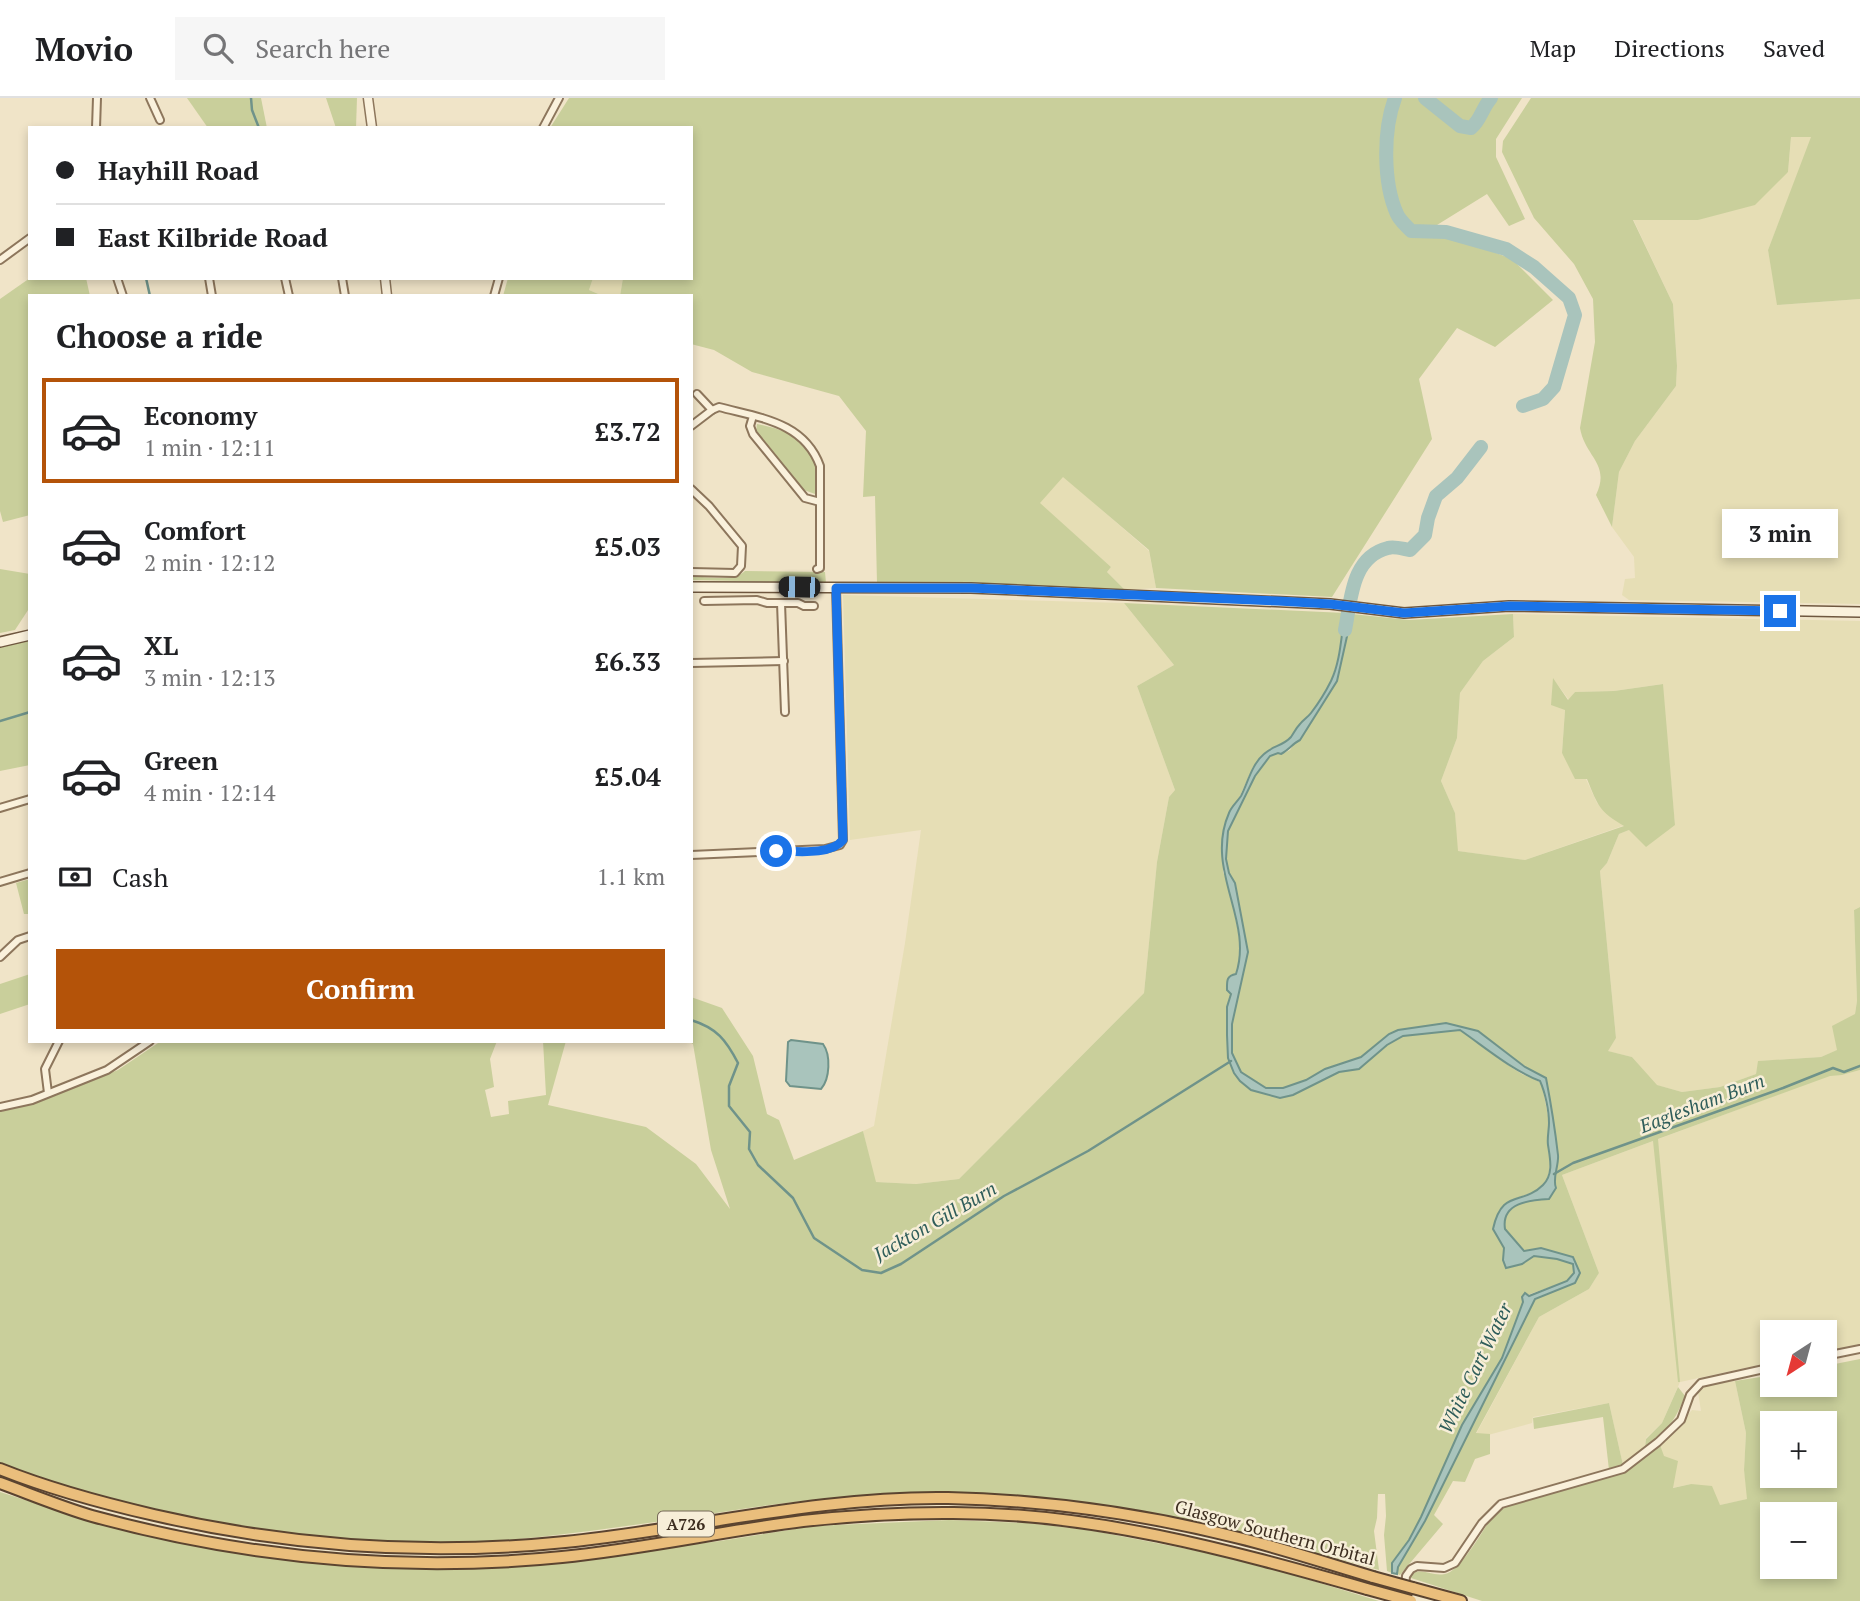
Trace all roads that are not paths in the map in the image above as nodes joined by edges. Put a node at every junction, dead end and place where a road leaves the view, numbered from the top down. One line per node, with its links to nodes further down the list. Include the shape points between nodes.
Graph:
1 (97, 98): 6 (street)
2 (150, 98): 5 (street)
3 (368, 98): 7 (street)
4 (559, 98): 8 (street)
5 (160, 120)
6 (96, 126)
7 (372, 126)
8 (544, 126)
9 (28, 240): 10 (street)
10 (0, 260)
11 (697, 394): 12 (street)
12 (712, 410): 13 (street, via 719,407); 14 (street)
13 (753, 416): 16 (street, via 752,434 805,498); 16 (street, via 793,430 806,440 820,467)
14 (693, 424)
15 (693, 491): 18 (street, via 742,546 741,566 735,573)
16 (820, 502): 17 (street)
17 (817, 569)
18 (693, 572)
19 (693, 586): 20 (main road)
20 (836, 588): 24 (main road, via 971,588 1330,604 1404,613 1510,606); 32 (street, via 843,840 825,849)
21 (704, 601): 22 (street)
22 (781, 603): 23 (street); 27 (street)
23 (814, 606)
24 (1860, 612)
25 (28, 635): 26 (main road)
26 (0, 642)
27 (784, 661): 28 (street); 29 (street)
28 (693, 663)
29 (785, 712)
30 (28, 800): 31 (street)
31 (0, 808)
32 (693, 855)
33 (28, 874): 34 (street)
34 (0, 882)
35 (28, 937): 36 (street)
36 (0, 957)
37 (58, 1043): 39 (street, via 45,1069)
38 (147, 1043): 39 (street, via 107,1070)
39 (48, 1093): 40 (street)
40 (0, 1107)
41 (1860, 1349): 42 (street)
42 (1838, 1353)
43 (1760, 1370): 46 (street, via 1702,1383 1690,1395 1681,1420 1623,1469 1502,1504 1482,1523 1455,1563 1444,1569 1411,1569)
44 (0, 1469): 48 (highway, Glasgow Southern Orbital / A726, bridge, via 94,1501 218,1530 366,1547 564,1542 807,1507 946,1498 1071,1507 1238,1538)
45 (0, 1483): 47 (highway, Glasgow Southern Orbital / A726, bridge, via 90,1516 215,1545 364,1563 562,1557 803,1521 945,1513 1066,1520 1233,1551)
46 (1404, 1601)
47 (1411, 1601)
48 (1461, 1601)

